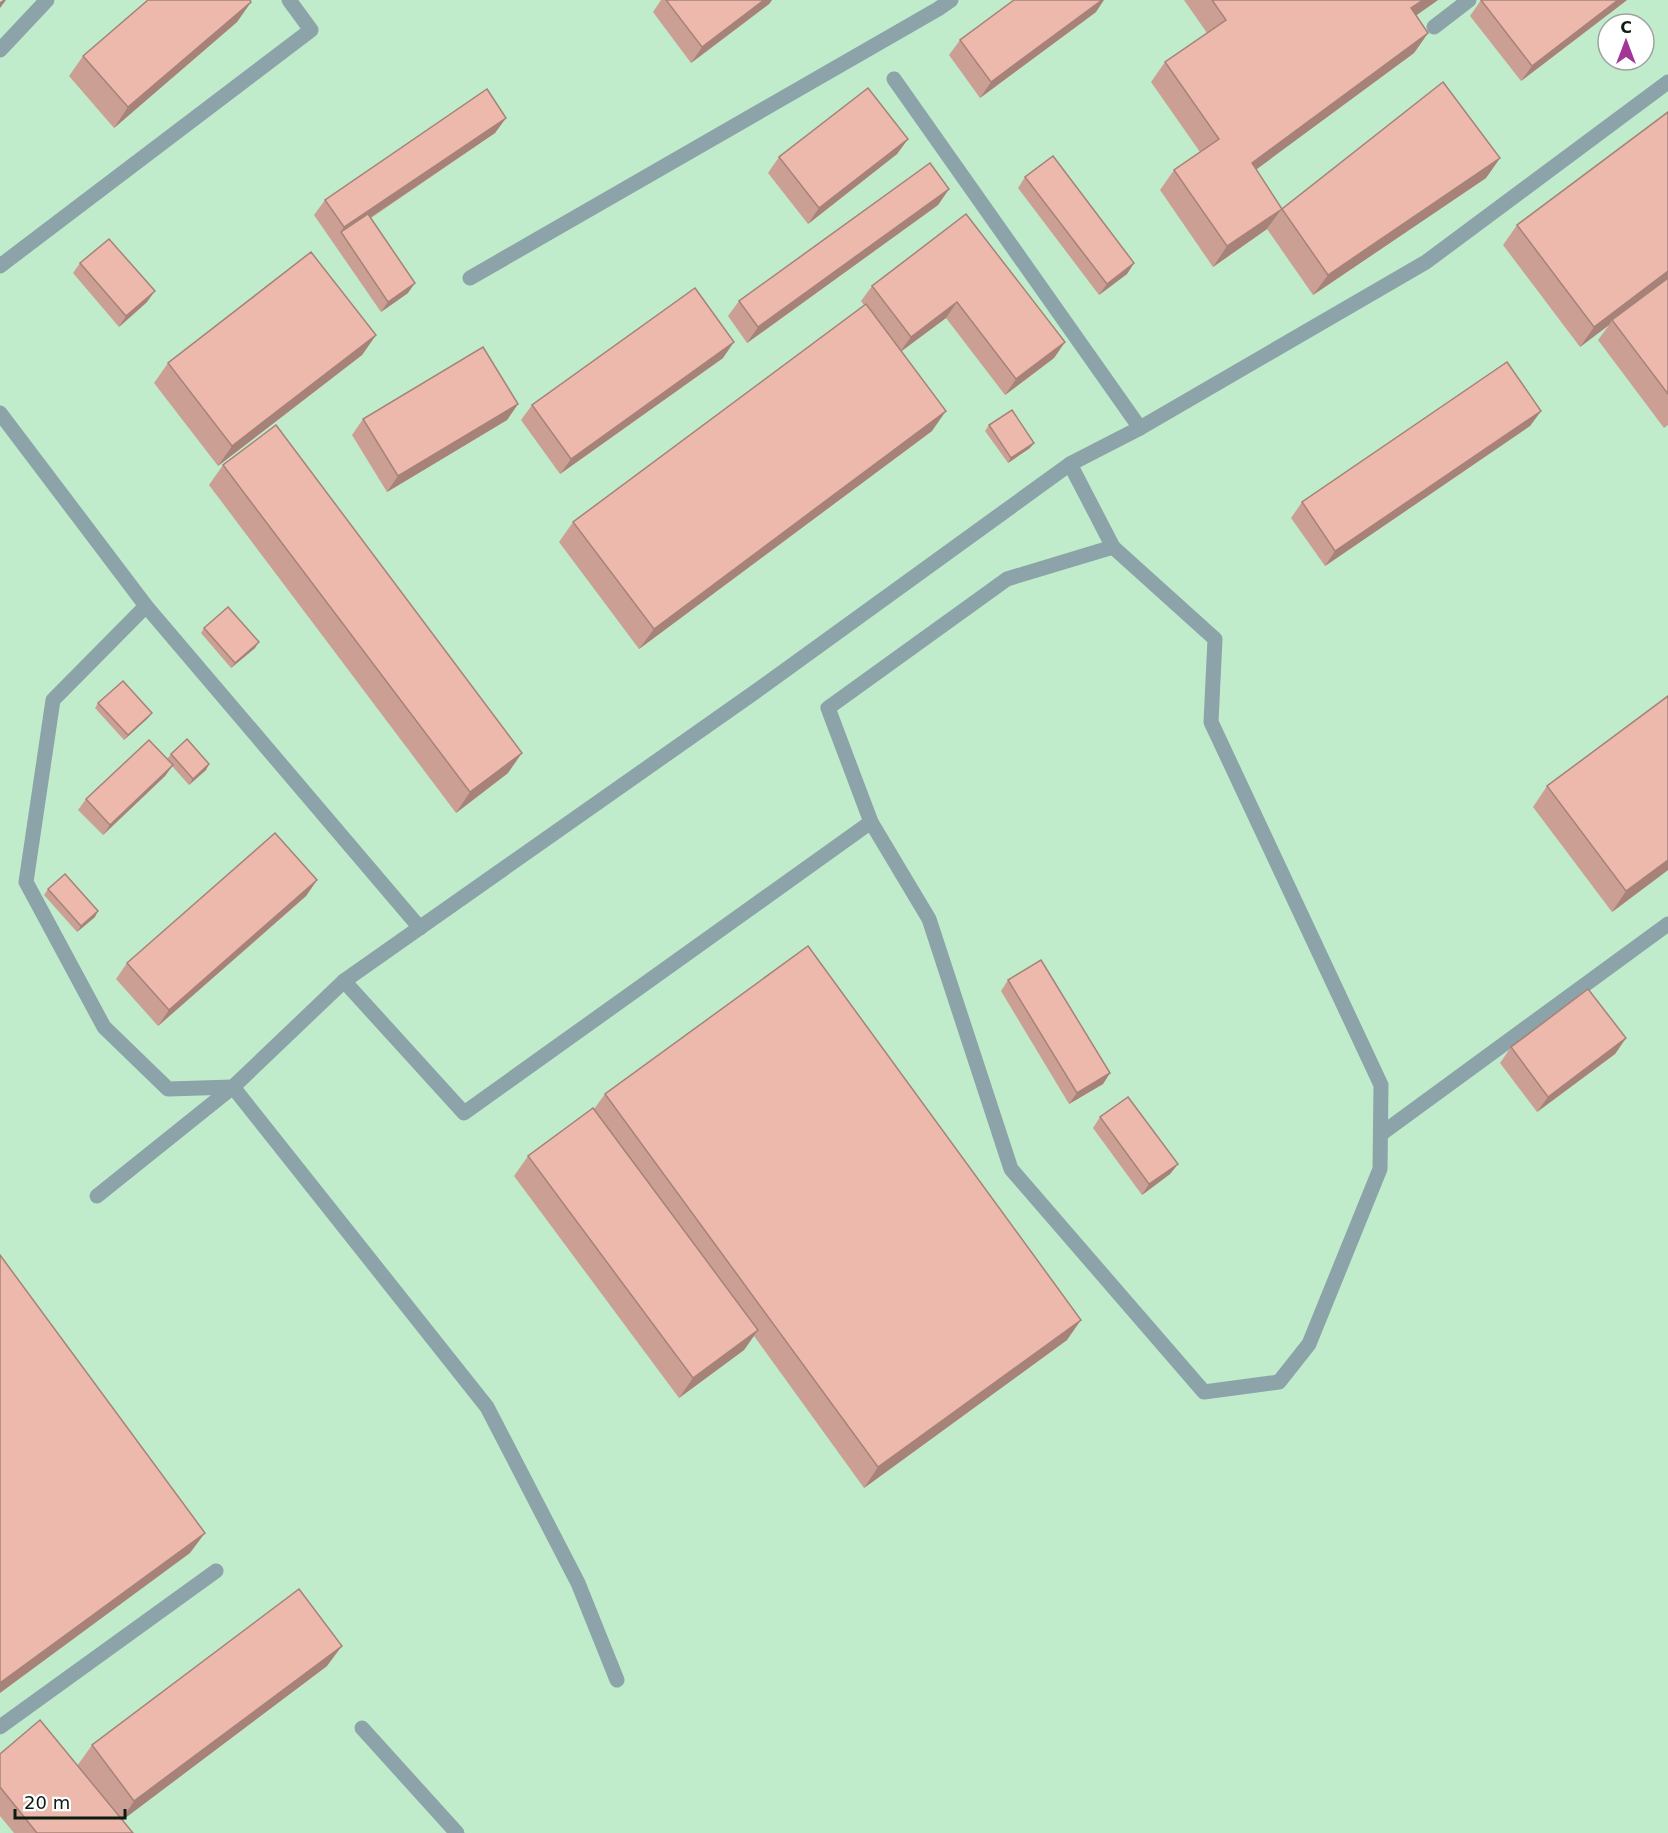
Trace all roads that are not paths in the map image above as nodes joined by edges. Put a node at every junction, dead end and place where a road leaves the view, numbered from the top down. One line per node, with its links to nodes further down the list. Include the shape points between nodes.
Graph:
1 (48, 0): 6 (lane)
2 (289, 0): 9 (lane, via 311,30)
3 (951, 0): 10 (lane)
4 (1469, 0): 5 (lane)
5 (1434, 27)
6 (0, 50)
7 (894, 79): 12 (lane)
8 (1668, 82): 12 (lane, via 1426,262)
9 (0, 266)
10 (470, 278)
11 (0, 413): 15 (lane)
12 (1140, 428): 13 (lane)
13 (1070, 464): 14 (lane); 18 (lane)
14 (1113, 547): 16 (lane, via 1007,579 828,708); 21 (lane, via 1215,639 1211,722 1381,1085)
15 (146, 606): 18 (lane); 20 (lane, via 53,700 26,882 104,1026 168,1089)
16 (871, 822): 19 (lane, via 464,1113); 21 (lane, via 929,919 1011,1169 1203,1392 1280,1382 1309,1344 1380,1169)
17 (1668, 924): 21 (lane)
18 (420, 927): 19 (lane)
19 (345, 981): 20 (lane)
20 (233, 1087): 22 (lane); 24 (lane, via 487,1407 578,1583)
21 (1381, 1134)
22 (97, 1196)
23 (216, 1571): 25 (lane)
24 (617, 1680)
25 (0, 1727)
26 (362, 1728): 27 (lane)
27 (457, 1833)

